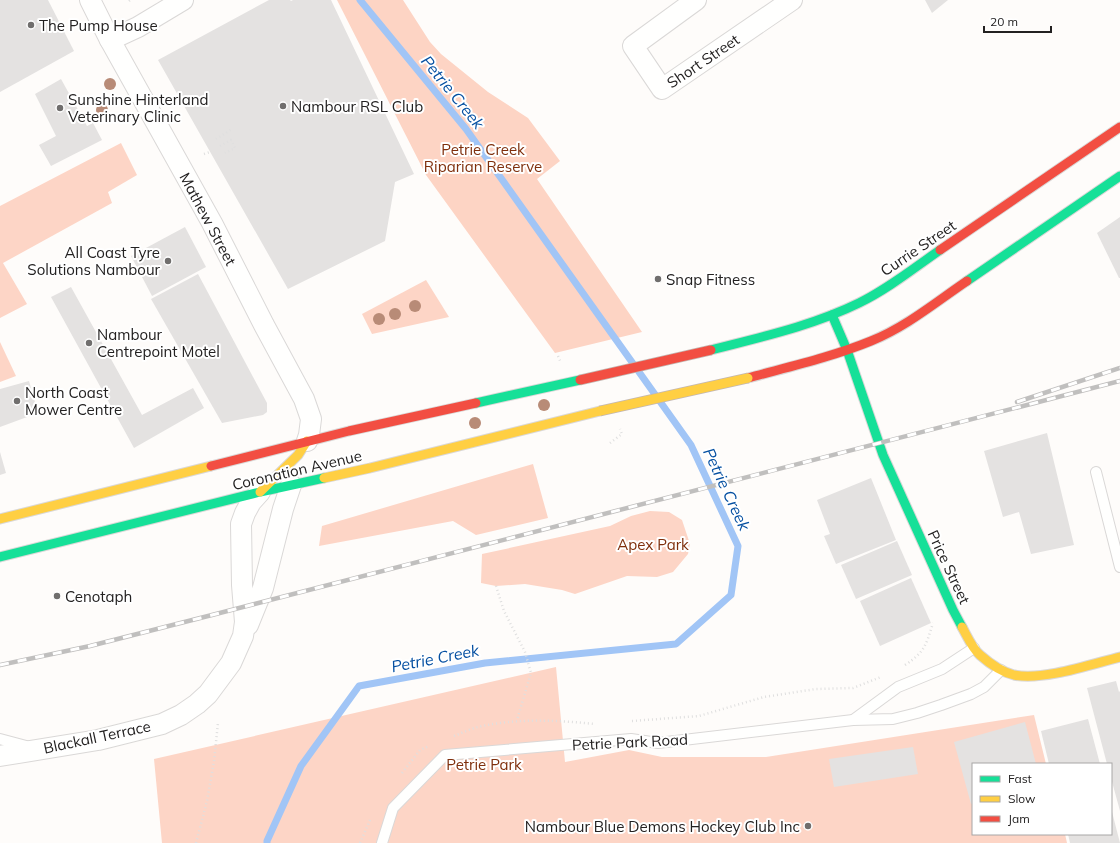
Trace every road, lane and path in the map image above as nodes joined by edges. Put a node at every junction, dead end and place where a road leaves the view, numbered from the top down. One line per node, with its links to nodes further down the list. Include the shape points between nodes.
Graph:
1 (90, 0): 5 (street, Mathew Street)
2 (183, 0): 5 (street, via 138,27)
3 (696, 0): 4 (street, Short Street, via 633,46 662,89)
4 (792, 0)
5 (110, 40): 18 (street, Mathew Street, via 212,223 304,399 310,419)
6 (1120, 127): 14 (main road, Currie Street, via 879,292)
7 (232, 129): 8 (path)
8 (216, 138)
9 (220, 146): 12 (path, via 230,140 235,148)
10 (210, 152): 11 (path)
11 (204, 154)
12 (225, 154)
13 (1118, 181): 16 (main road, via 899,326 872,341)
14 (832, 316): 15 (main road, Currie Street); 16 (main road, Price Street)
15 (711, 350): 18 (main road, Coronation Avenue, bridge)
16 (847, 350): 21 (main road, Coronation Avenue, bridge, via 748,378 600,411 416,457); 29 (main road, Price Street, via 883,455 953,610)
17 (622, 434): 19 (path)
18 (307, 441): 21 (main road); 22 (main road, via 298,455); 23 (main road, Coronation Avenue)
19 (610, 443)
20 (1096, 472): 25 (lane)
21 (294, 478): 22 (main road, Coronation Avenue); 28 (street, via 283,508 263,588)
22 (260, 492): 24 (main road, Coronation Avenue); 28 (street, Blackall Terrace, via 245,513 241,524 245,622)
23 (0, 519)
24 (0, 557)
25 (1120, 567)
26 (496, 586): 34 (path, via 504,611 525,652 531,674)
27 (934, 621): 31 (path, via 926,646 917,657)
28 (243, 636): 42 (street, Blackall Terrace, via 231,663 215,686 197,704 181,715 162,724 129,733)
29 (974, 648): 32 (main road, Price Street); 35 (lane, Petrie Park Road, via 942,669 898,687)
30 (1120, 657): 32 (main road, Price Street, via 1032,676 1015,675)
31 (904, 666)
32 (1001, 670): 35 (lane, Petrie Park Road, via 971,694 942,705 893,719)
33 (886, 675): 36 (path, via 853,688 816,689 764,697 699,716)
34 (517, 720): 38 (path); 39 (path, via 477,728)
35 (853, 720): 48 (lane, Petrie Park Road, via 658,743 631,739 446,755 393,808)
36 (628, 722)
37 (218, 723): 46 (path, via 208,794)
38 (600, 725)
39 (448, 738)
40 (0, 739): 42 (lane)
41 (434, 744): 44 (path, via 420,750)
42 (40, 749): 43 (street, Blackall Terrace)
43 (0, 756)
44 (398, 779)
45 (372, 816): 47 (path)
46 (196, 843)
47 (360, 843)
48 (382, 843)

